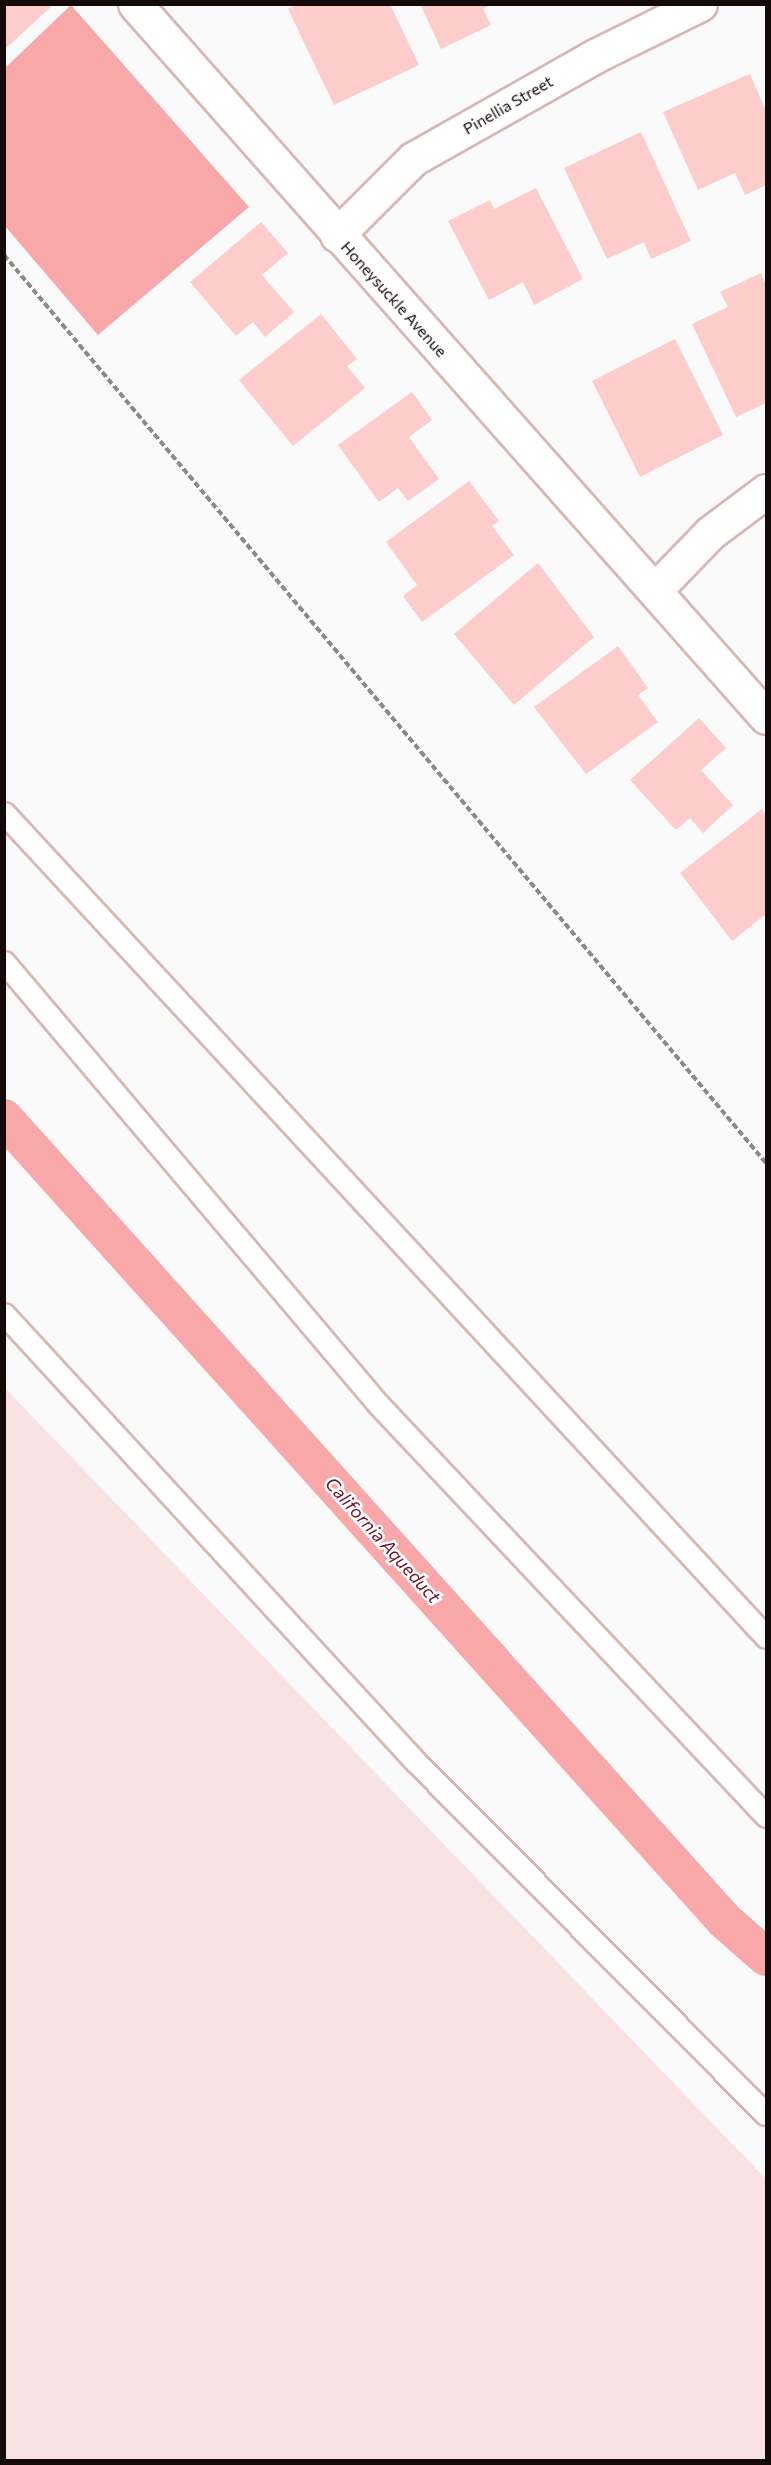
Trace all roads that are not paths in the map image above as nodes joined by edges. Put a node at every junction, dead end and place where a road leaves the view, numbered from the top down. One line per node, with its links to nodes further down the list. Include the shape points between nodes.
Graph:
1 (135, 4): 3 (street, Honeysuckle Avenue)
2 (700, 4): 3 (street, Pinellia Street, via 595,56 413,159)
3 (337, 235): 5 (street, Honeysuckle Avenue)
4 (766, 491): 5 (street, via 710,533)
5 (655, 590): 6 (street, Honeysuckle Avenue)
6 (766, 717)
7 (4, 813): 10 (lane)
8 (4, 962): 11 (lane, via 378,1404)
9 (4, 1314): 12 (lane, via 416,1762)
10 (766, 1637)
11 (766, 1816)
12 (766, 2114)

